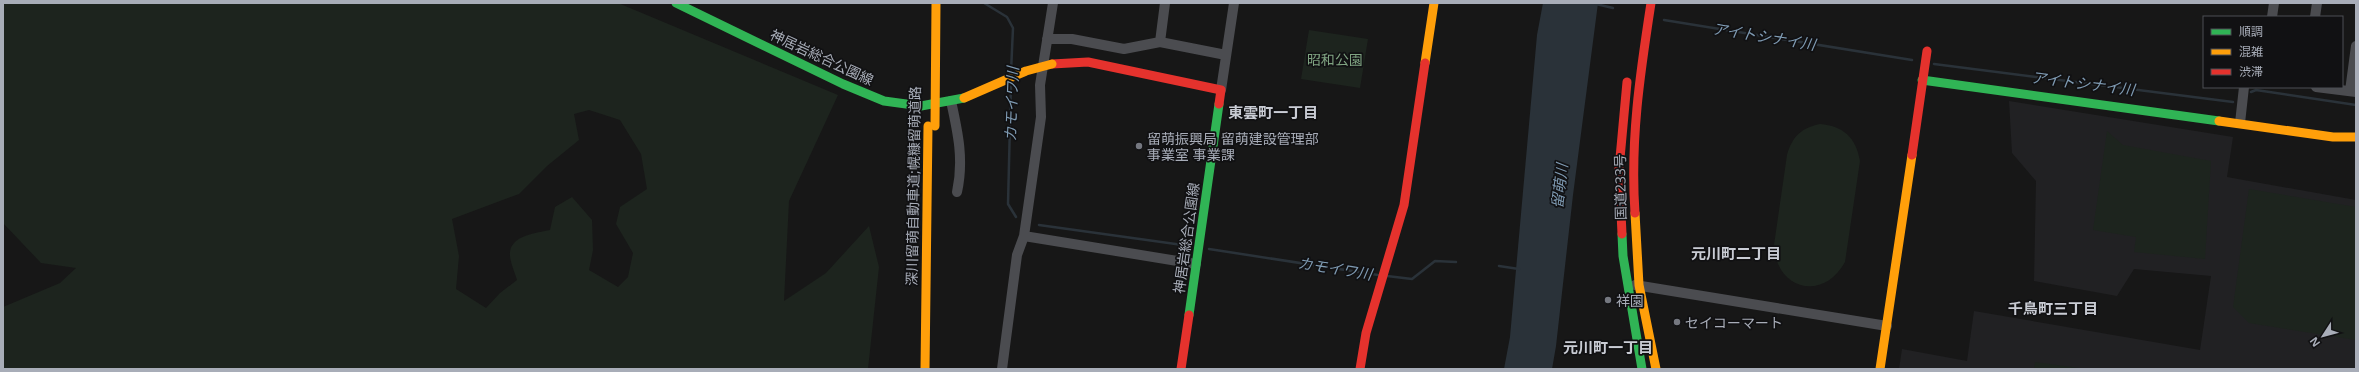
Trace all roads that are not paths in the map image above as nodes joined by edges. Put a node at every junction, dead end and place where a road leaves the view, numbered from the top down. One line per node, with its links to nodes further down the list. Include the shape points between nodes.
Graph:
1 (676, 3): 24 (main road, 神居岩総合公園線, via 843,84 884,101 921,106)
2 (929, 3): 26 (main road, 深川留萌自動車道;幌糠留萌道路)
3 (936, 3): 26 (main road, 深川留萌自動車道;幌糠留萌道路, bridge)
4 (1053, 3): 13 (street)
5 (1165, 3): 14 (street)
6 (1234, 3): 17 (street)
7 (1434, 3): 38 (main road, via 1404,205 1366,334)
8 (1651, 3): 32 (main road, 国道233号, via 1636,102 1632,170)
9 (2274, 3): 11 (street)
10 (2317, 3): 12 (street)
11 (2272, 16)
12 (2315, 16)
13 (1048, 39): 14 (street, via 1072,39 1124,49); 29 (street, via 1040,85 1041,117)
14 (1160, 42): 17 (street)
15 (2356, 46): 23 (street)
16 (1927, 50): 19 (main road)
17 (1226, 55): 22 (street)
18 (1628, 71): 31 (main road, 国道233号, via 1619,169 1623,264)
19 (1922, 80): 25 (main road); 33 (main road)
20 (2244, 88): 25 (street)
21 (2323, 88): 23 (street)
22 (1221, 90): 24 (main road, 神居岩総合公園線, bridge, via 1088,62 1052,64 1026,71 964,98); 30 (main road, 神居岩総合公園線)
23 (2353, 92)
24 (950, 101): 28 (street, via 960,141 961,173)
25 (2240, 124): 27 (main road, via 2333,137)
26 (931, 126): 34 (main road, 深川留萌自動車道;幌糠留萌道路); 35 (main road, 深川留萌自動車道;幌糠留萌道路)
27 (2356, 137)
28 (957, 192)
29 (1024, 236): 30 (street); 36 (street, via 1017,255)
30 (1196, 264): 37 (main road, 神居岩総合公園線)
31 (1627, 284): 32 (street); 39 (main road, 国道233号)
32 (1639, 285): 33 (street); 40 (main road, 国道233号)
33 (1887, 326): 41 (main road)
34 (925, 369)
35 (933, 369)
36 (1002, 369)
37 (1181, 369)
38 (1360, 369)
39 (1642, 369)
40 (1656, 369)
41 (1880, 369)

